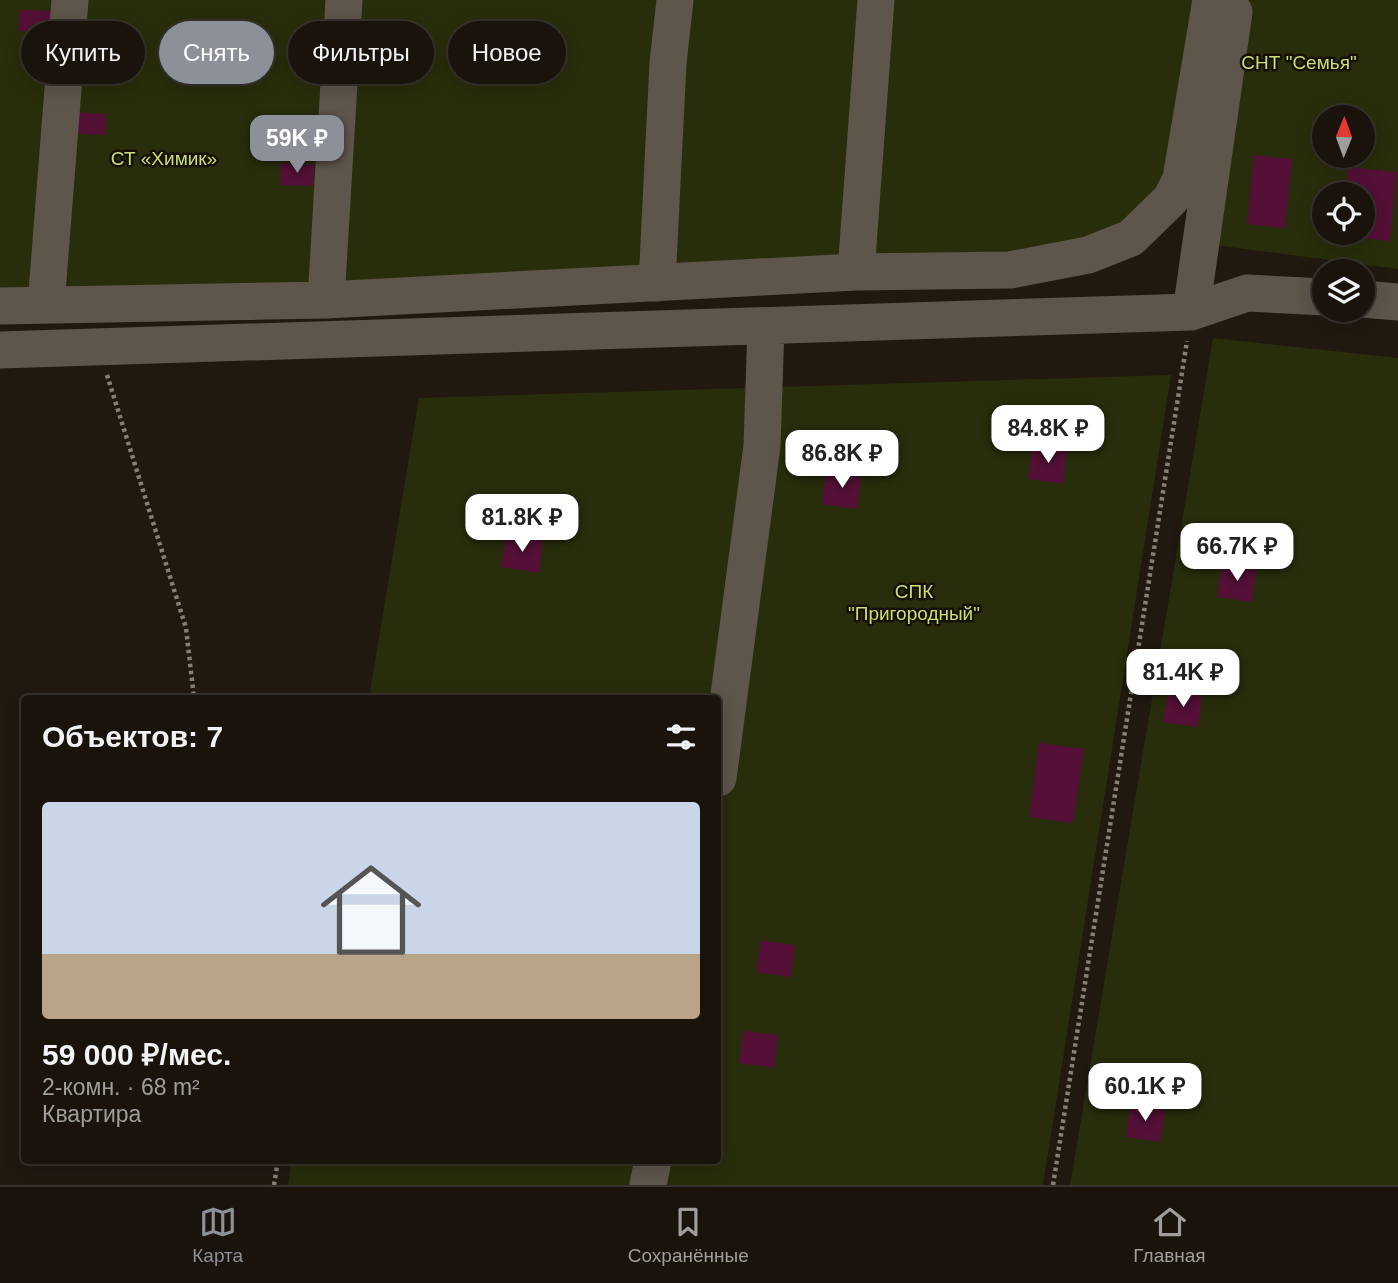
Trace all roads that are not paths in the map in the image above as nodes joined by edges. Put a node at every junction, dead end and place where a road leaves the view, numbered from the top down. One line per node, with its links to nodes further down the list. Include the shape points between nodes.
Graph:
1 (70, 0): 13 (lane)
2 (344, 0): 10 (lane)
3 (674, 0): 8 (lane)
4 (876, 0): 7 (lane)
5 (1212, 0): 7 (lane, via 1181,178 1171,199 1131,238 1088,255 1010,270)
6 (1236, 0): 15 (lane)
7 (856, 272): 8 (lane)
8 (657, 283): 10 (lane)
9 (1312, 296): 15 (lane, via 1247,293)
10 (326, 300): 13 (lane)
11 (1375, 300): 12 (lane)
12 (1398, 302)
13 (46, 304): 14 (lane)
14 (0, 306)
15 (1191, 312): 16 (lane)
16 (766, 327): 17 (lane); 18 (lane, via 762,446)
17 (0, 350)
18 (721, 755)
19 (652, 1164): 20 (lane)
20 (648, 1185)

